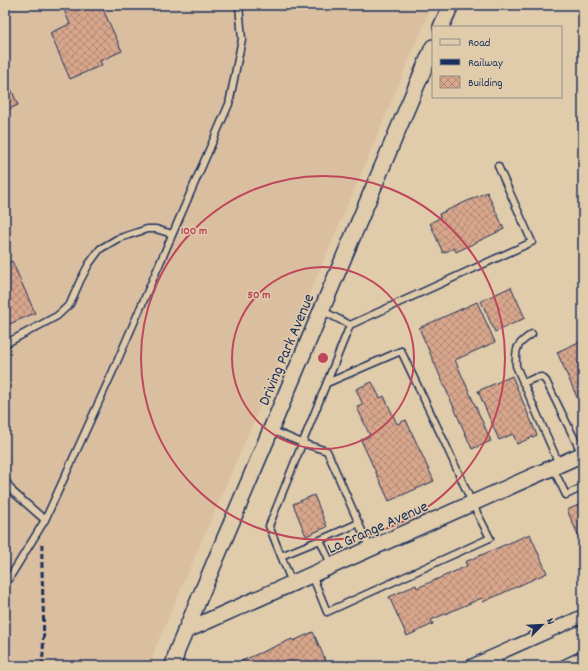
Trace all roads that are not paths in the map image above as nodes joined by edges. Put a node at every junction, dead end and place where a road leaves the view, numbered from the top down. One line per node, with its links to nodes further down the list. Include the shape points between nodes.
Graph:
1 (239, 5): 6 (lane, via 242,39 229,104)
2 (451, 5): 3 (street)
3 (441, 26)
4 (432, 48): 7 (street, Driving Park Avenue)
5 (498, 166): 8 (lane, via 532,242)
6 (172, 234): 10 (lane, via 147,229 117,239 100,249 89,264 70,304 57,316); 20 (lane)
7 (321, 310): 8 (lane); 13 (street, Driving Park Avenue)
8 (350, 325): 11 (lane)
9 (532, 334): 12 (lane, via 519,342 515,355 516,366)
10 (5, 344)
11 (327, 383): 14 (lane); 19 (lane, via 401,351)
12 (523, 383): 15 (lane, via 542,377 546,381); 16 (lane)
13 (271, 429): 14 (lane); 30 (street, Driving Park Avenue)
14 (302, 443): 21 (lane, via 327,451); 24 (lane, via 269,526)
15 (582, 454): 16 (street, La Grange Avenue)
16 (556, 466): 18 (lane, via 566,495); 19 (street, La Grange Avenue)
17 (5, 480): 20 (lane, via 13,492)
18 (583, 487)
19 (472, 503): 23 (street, La Grange Avenue); 26 (lane, via 490,538 327,612)
20 (45, 520): 28 (lane)
21 (359, 522): 22 (lane); 23 (lane)
22 (320, 540): 24 (lane); 25 (lane)
23 (370, 549): 25 (street, La Grange Avenue)
24 (281, 556): 27 (lane)
25 (332, 566): 26 (street, La Grange Avenue)
26 (312, 575): 27 (street, La Grange Avenue)
27 (292, 583): 30 (street, La Grange Avenue)
28 (5, 585)
29 (583, 616): 32 (street)
30 (185, 631): 33 (street, Driving Park Avenue)
31 (583, 654): 36 (lane)
32 (496, 655): 34 (street); 35 (lane)
33 (173, 666)
34 (471, 666)
35 (501, 666)
36 (558, 666)

